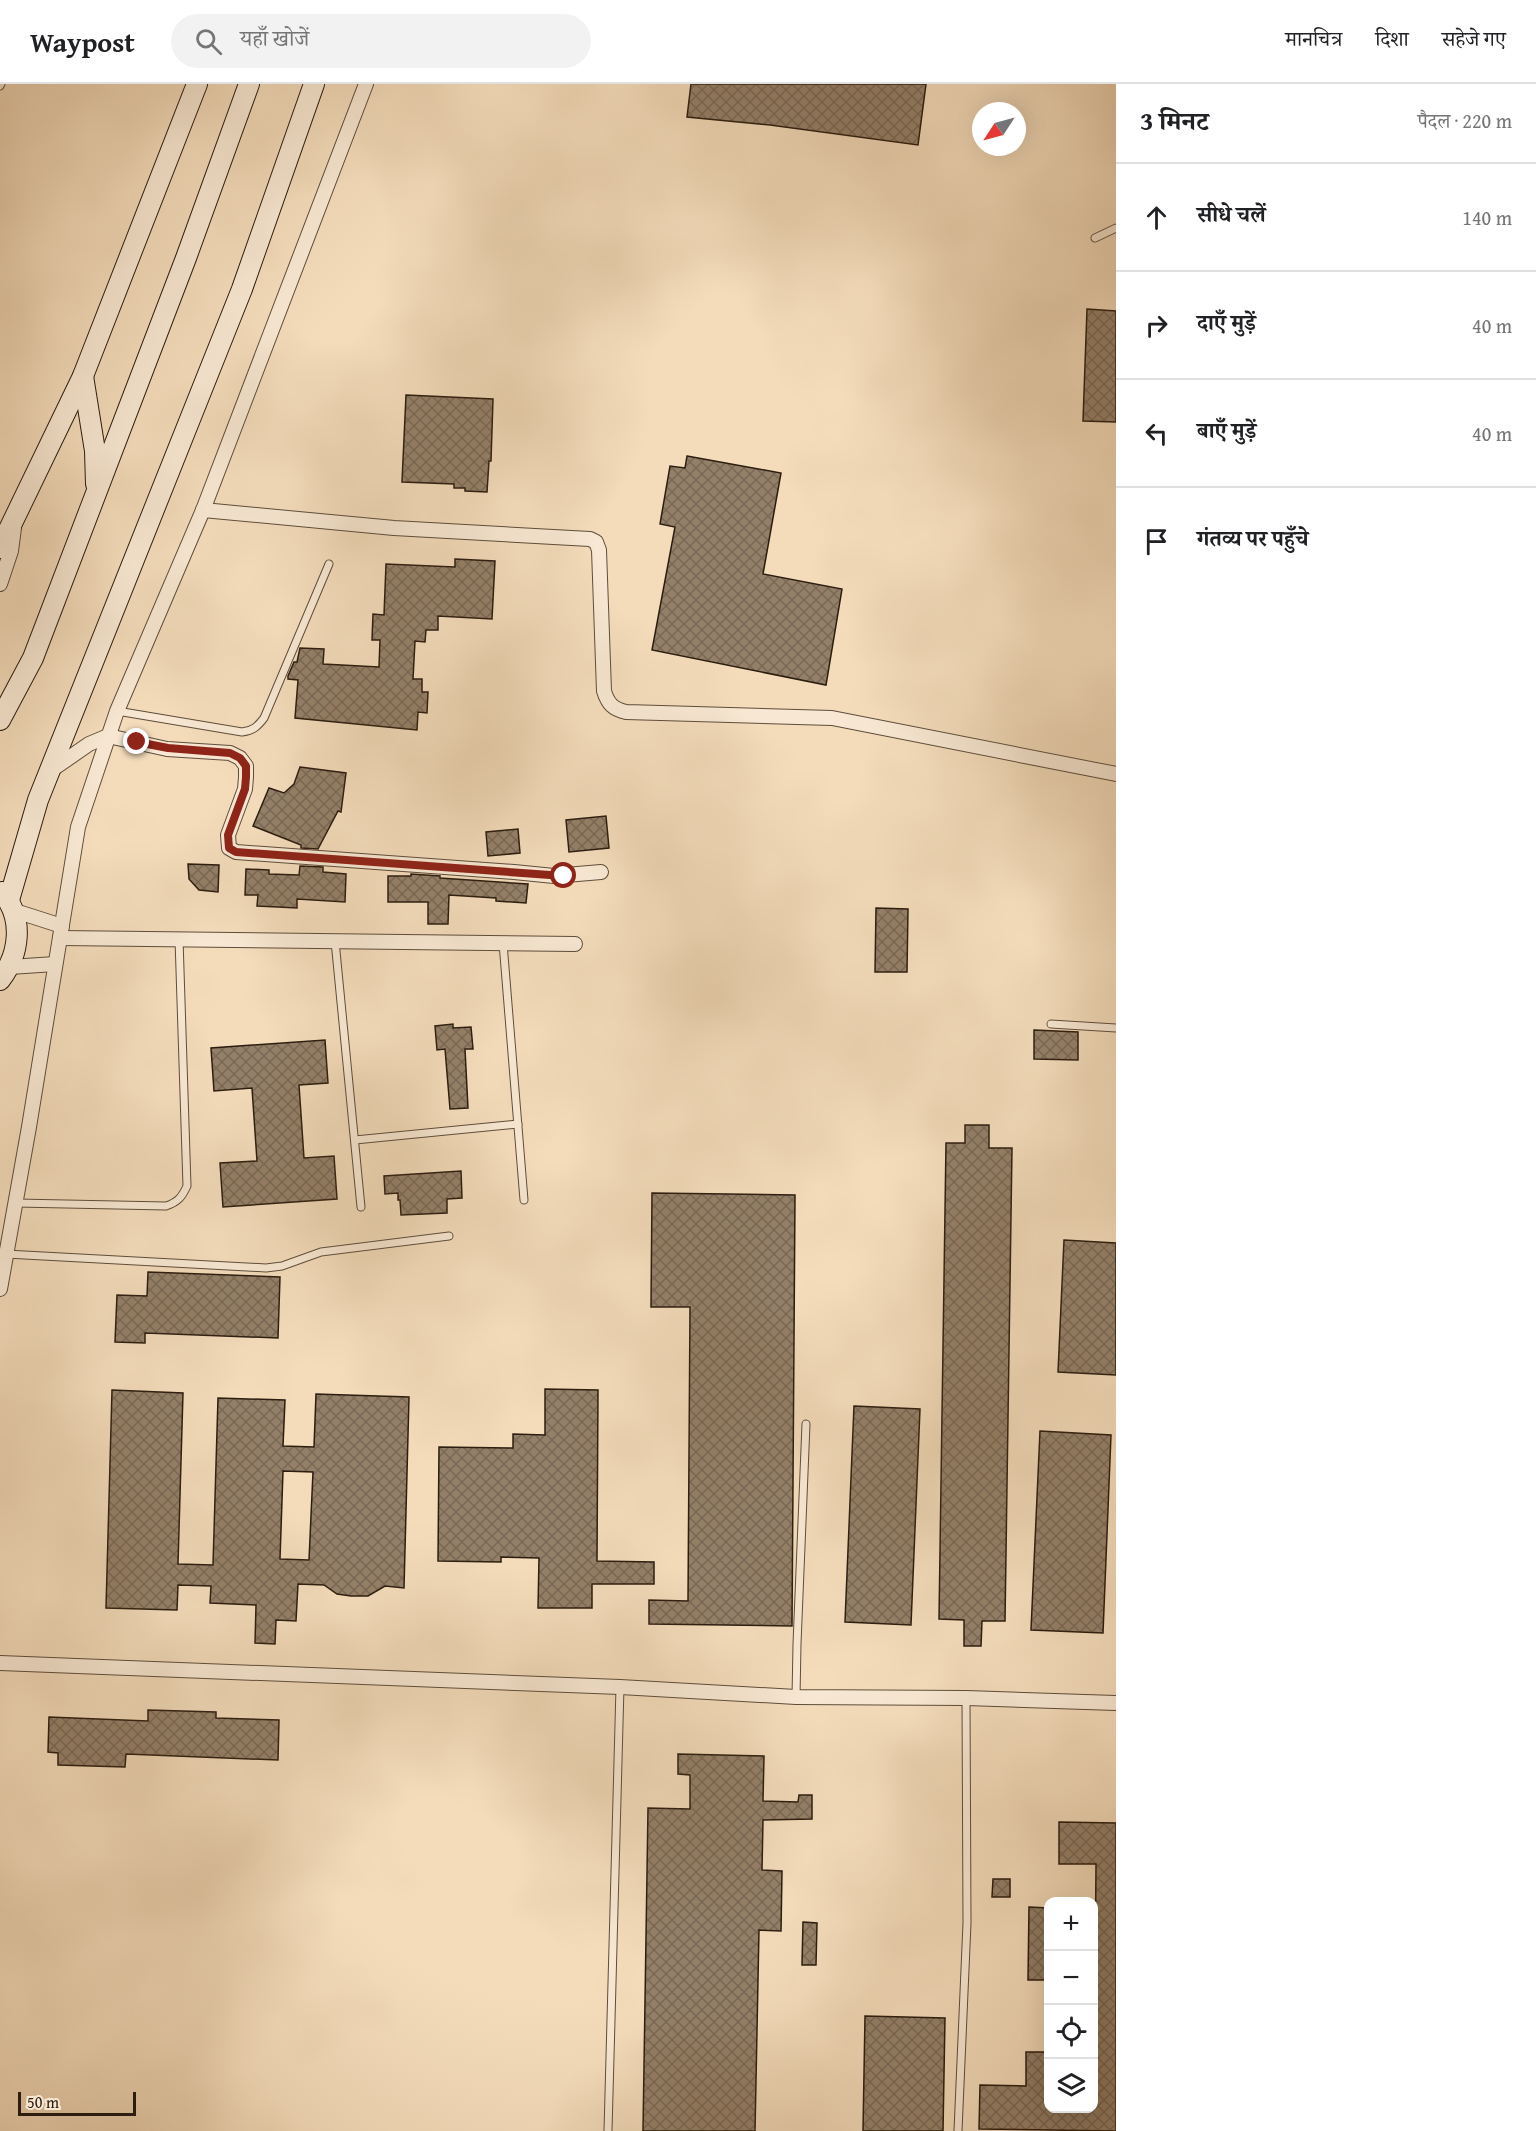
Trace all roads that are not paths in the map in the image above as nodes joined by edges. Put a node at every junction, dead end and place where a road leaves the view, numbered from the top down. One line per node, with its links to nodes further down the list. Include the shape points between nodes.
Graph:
1 (197, 84): 7 (main road)
2 (249, 84): 8 (main road)
3 (314, 84): 17 (main road, via 242,289)
4 (366, 84): 9 (street)
5 (1116, 228): 6 (lane)
6 (1095, 238)
7 (83, 376): 8 (main road, via 95,451); 10 (main road)
8 (96, 492): 15 (main road, via 33,658)
9 (203, 510): 14 (street); 18 (street, via 394,528 590,539 599,550 604,691 614,709 832,718)
10 (16, 519): 11 (main road); 13 (street)
11 (0, 548)
12 (328, 564): 14 (lane, via 264,718 250,731)
13 (0, 584)
14 (117, 711): 16 (street)
15 (0, 720)
16 (108, 736): 17 (street); 19 (street, via 168,748 230,753 240,758 246,766 245,789 228,835 229,848 236,852 554,876); 21 (street, via 78,826)
17 (50, 771): 20 (main road)
18 (1116, 774)
19 (601, 872)
20 (7, 900): 21 (street); 27 (main road, via 18,937)
21 (61, 932): 22 (street); 26 (street)
22 (179, 939): 23 (street); 33 (lane, via 187,1186 183,1195 166,1206)
23 (335, 941): 24 (street); 31 (lane)
24 (503, 943): 25 (street); 30 (lane)
25 (575, 944)
26 (55, 964): 27 (street); 33 (street)
27 (3, 979)
28 (1051, 1023): 29 (lane)
29 (1116, 1028)
30 (518, 1124): 31 (lane); 32 (lane)
31 (355, 1140): 34 (lane)
32 (524, 1200)
33 (16, 1203): 36 (street)
34 (362, 1207)
35 (449, 1236): 36 (lane, via 321,1252 266,1268)
36 (6, 1254): 37 (street)
37 (0, 1289)
38 (806, 1425): 41 (lane)
39 (0, 1663): 40 (street)
40 (620, 1687): 41 (street); 44 (lane)
41 (796, 1697): 42 (street)
42 (966, 1698): 43 (street); 45 (lane, via 967,1923)
43 (1116, 1703)
44 (608, 2131)
45 (958, 2131)

